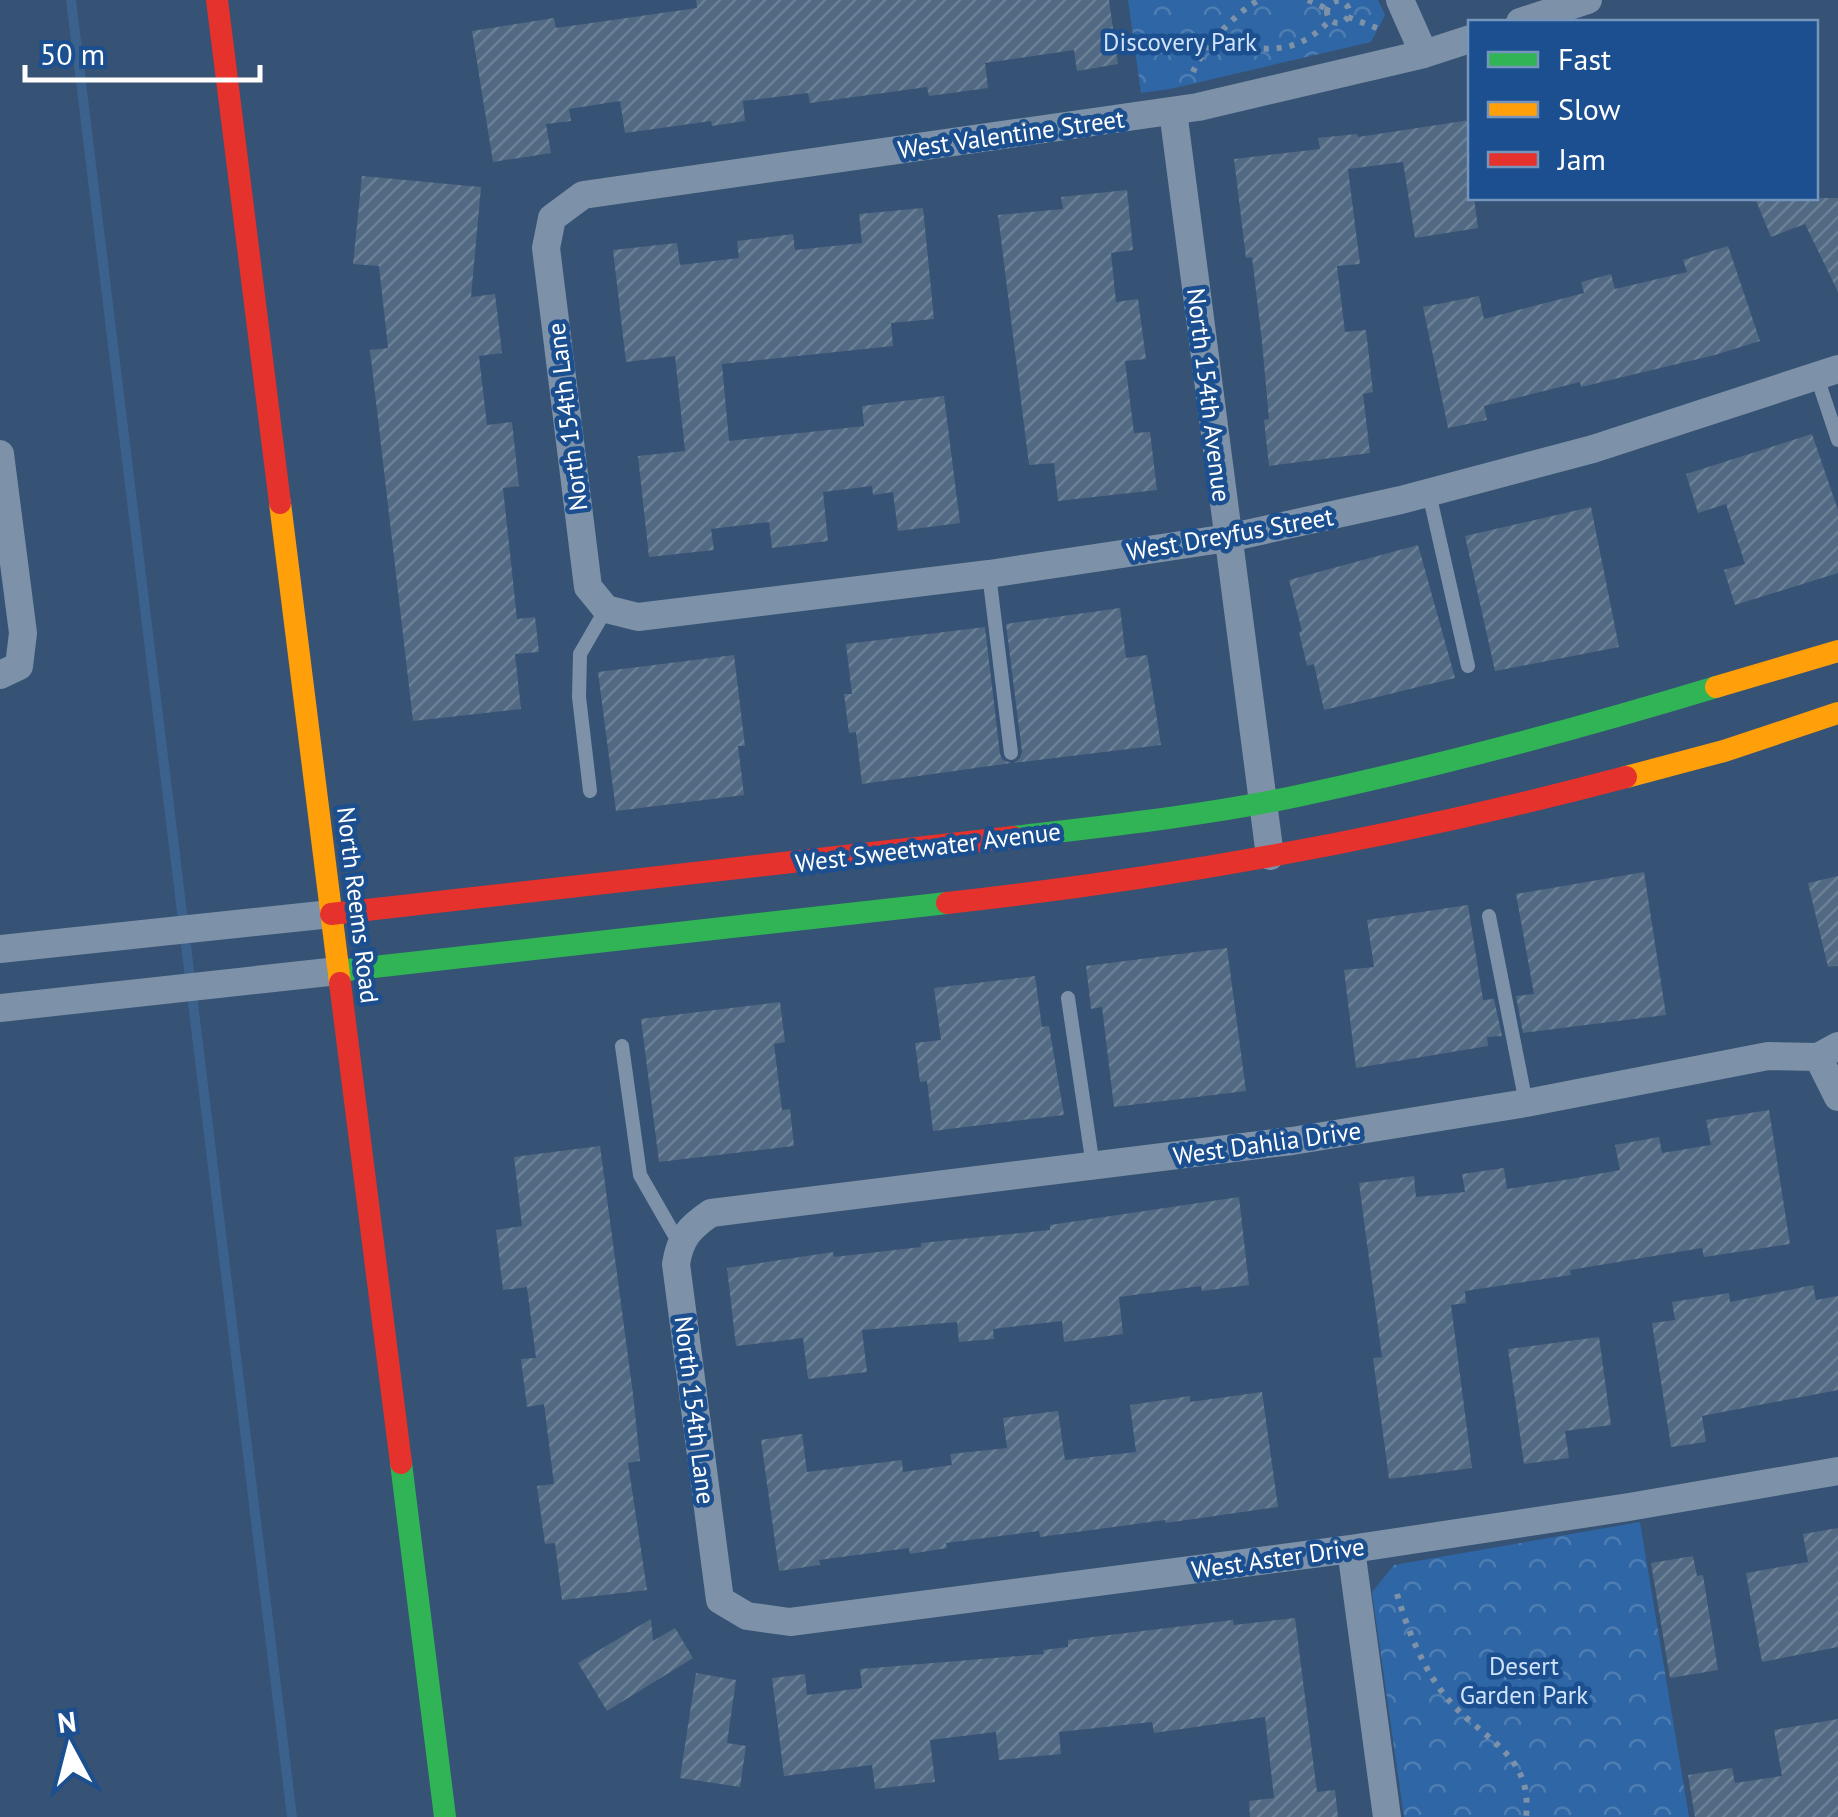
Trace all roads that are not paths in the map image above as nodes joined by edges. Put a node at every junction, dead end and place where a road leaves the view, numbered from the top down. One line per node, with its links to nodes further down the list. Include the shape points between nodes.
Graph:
1 (217, 0): 24 (street, North Reems Road)
2 (1400, 0): 6 (street)
3 (1588, 0): 4 (street)
4 (1526, 20)
5 (1468, 40): 6 (street, West Valentine Street)
6 (1424, 54): 7 (street, West Valentine Street)
7 (1173, 112): 8 (street, West Valentine Street, via 583,196); 13 (street, North 154th Avenue)
8 (552, 218): 15 (street, North 154th Lane, via 546,248 588,587)
9 (1828, 373): 10 (lane); 12 (street, West Dreyfus Street, via 1593,449)
10 (1838, 440)
11 (0, 454): 18 (street, via 24,633)
12 (1429, 493): 13 (street, West Dreyfus Street); 17 (lane)
13 (1228, 538): 14 (street, West Dreyfus Street); 22 (street, North 154th Avenue)
14 (989, 574): 15 (street, West Dreyfus Street, via 638,617); 20 (lane)
15 (606, 609): 21 (lane, via 580,654)
16 (1838, 651): 22 (street, West Sweetwater Avenue, via 1606,720)
17 (1468, 666)
18 (9, 671)
19 (1838, 712): 23 (street, via 1494,812)
20 (1011, 754)
21 (590, 792)
22 (1262, 802): 23 (street, North 154th Avenue); 24 (street, West Sweetwater Avenue, via 1016,838)
23 (1270, 856): 27 (street, via 1013,896)
24 (331, 914): 26 (street, West Sweetwater Avenue); 27 (street, North Reems Road)
25 (1489, 916): 33 (lane)
26 (0, 949)
27 (338, 971): 29 (street); 39 (street, North Reems Road)
28 (1068, 998): 34 (lane)
29 (0, 1008)
30 (622, 1046): 35 (lane, via 640,1174)
31 (1828, 1051): 32 (street); 33 (street, West Dahlia Drive, via 1768,1056)
32 (1838, 1097)
33 (1526, 1103): 34 (street, West Dahlia Drive)
34 (1092, 1166): 35 (street, West Dahlia Drive, via 711,1212)
35 (686, 1234): 38 (street, North 154th Lane, via 676,1264)
36 (1838, 1470): 37 (street, West Aster Drive)
37 (1351, 1549): 38 (street, West Aster Drive, via 790,1622 748,1616); 40 (street)
38 (720, 1600)
39 (444, 1817)
40 (1388, 1817)

